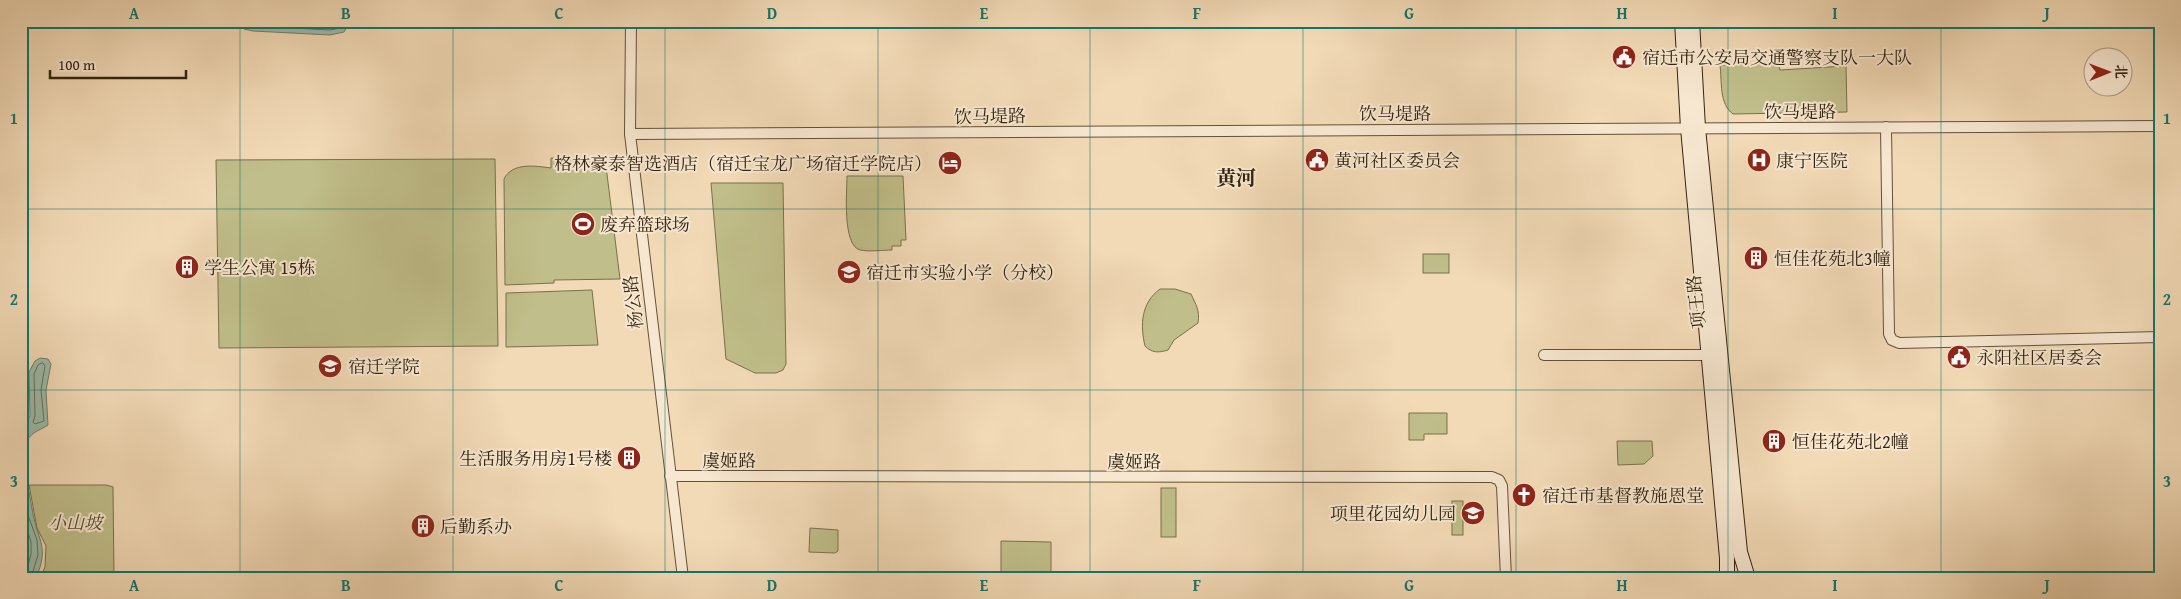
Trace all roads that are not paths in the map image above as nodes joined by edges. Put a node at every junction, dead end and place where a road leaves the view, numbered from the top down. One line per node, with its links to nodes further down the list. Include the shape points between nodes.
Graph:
1 (631, 21): 7 (street, 杨公路)
2 (1682, 21): 6 (main road, 项王路)
3 (1692, 21): 6 (main road, 项王路)
4 (2160, 126): 5 (street, 饮马堤路)
5 (1886, 127): 6 (street, 饮马堤路); 8 (street, via 1889,334 1892,340 1899,343)
6 (1693, 128): 7 (street, 饮马堤路); 10 (main road, 项王路); 15 (main road, 项王路, via 1740,552)
7 (630, 134): 11 (street, 杨公路)
8 (2160, 337)
9 (1544, 355): 10 (street)
10 (1708, 355): 14 (main road, 项王路)
11 (670, 476): 12 (street, 杨公路); 13 (street, 虞姬路, via 1492,477 1502,486)
12 (683, 578)
13 (1506, 578)
14 (1727, 578)
15 (1748, 578)

